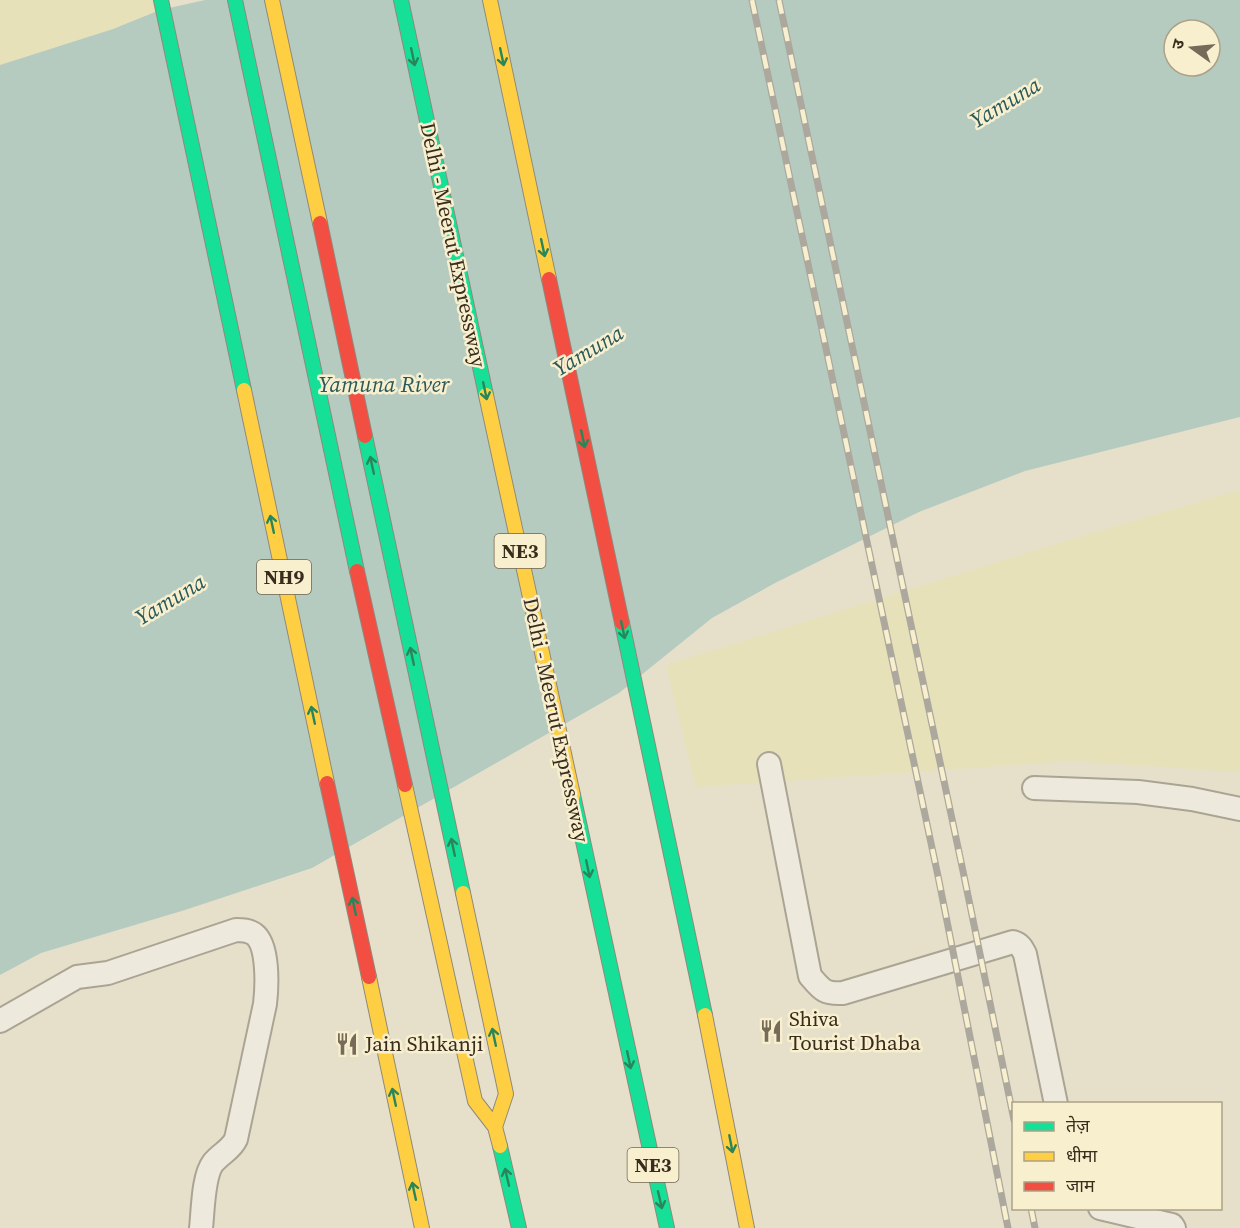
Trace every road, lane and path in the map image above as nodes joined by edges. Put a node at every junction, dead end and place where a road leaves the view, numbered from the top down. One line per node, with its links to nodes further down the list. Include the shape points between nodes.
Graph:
1 (161, 0): 14 (highway, NH9, one-way to 1)
2 (235, 0): 11 (highway, via 475,1101)
3 (272, 0): 11 (highway, one-way to 3, via 506,1094)
4 (401, 0): 16 (highway, Delhi - Meerut Expressway / NE3, one-way to 16)
5 (490, 0): 17 (highway, one-way to 17)
6 (769, 764): 10 (street, via 810,976 821,989 843,993 1013,942 1025,954)
7 (1034, 788): 8 (street, via 1138,792)
8 (1240, 809)
9 (0, 1021): 13 (street, via 77,977 108,973 236,930 256,935 262,944 266,1004 236,1139 211,1167)
10 (1056, 1102)
11 (495, 1127): 15 (highway, one-way to 11)
12 (1105, 1210): 18 (street, via 1163,1222)
13 (201, 1228)
14 (422, 1228)
15 (519, 1228)
16 (667, 1228)
17 (747, 1228)
18 (1174, 1228)

